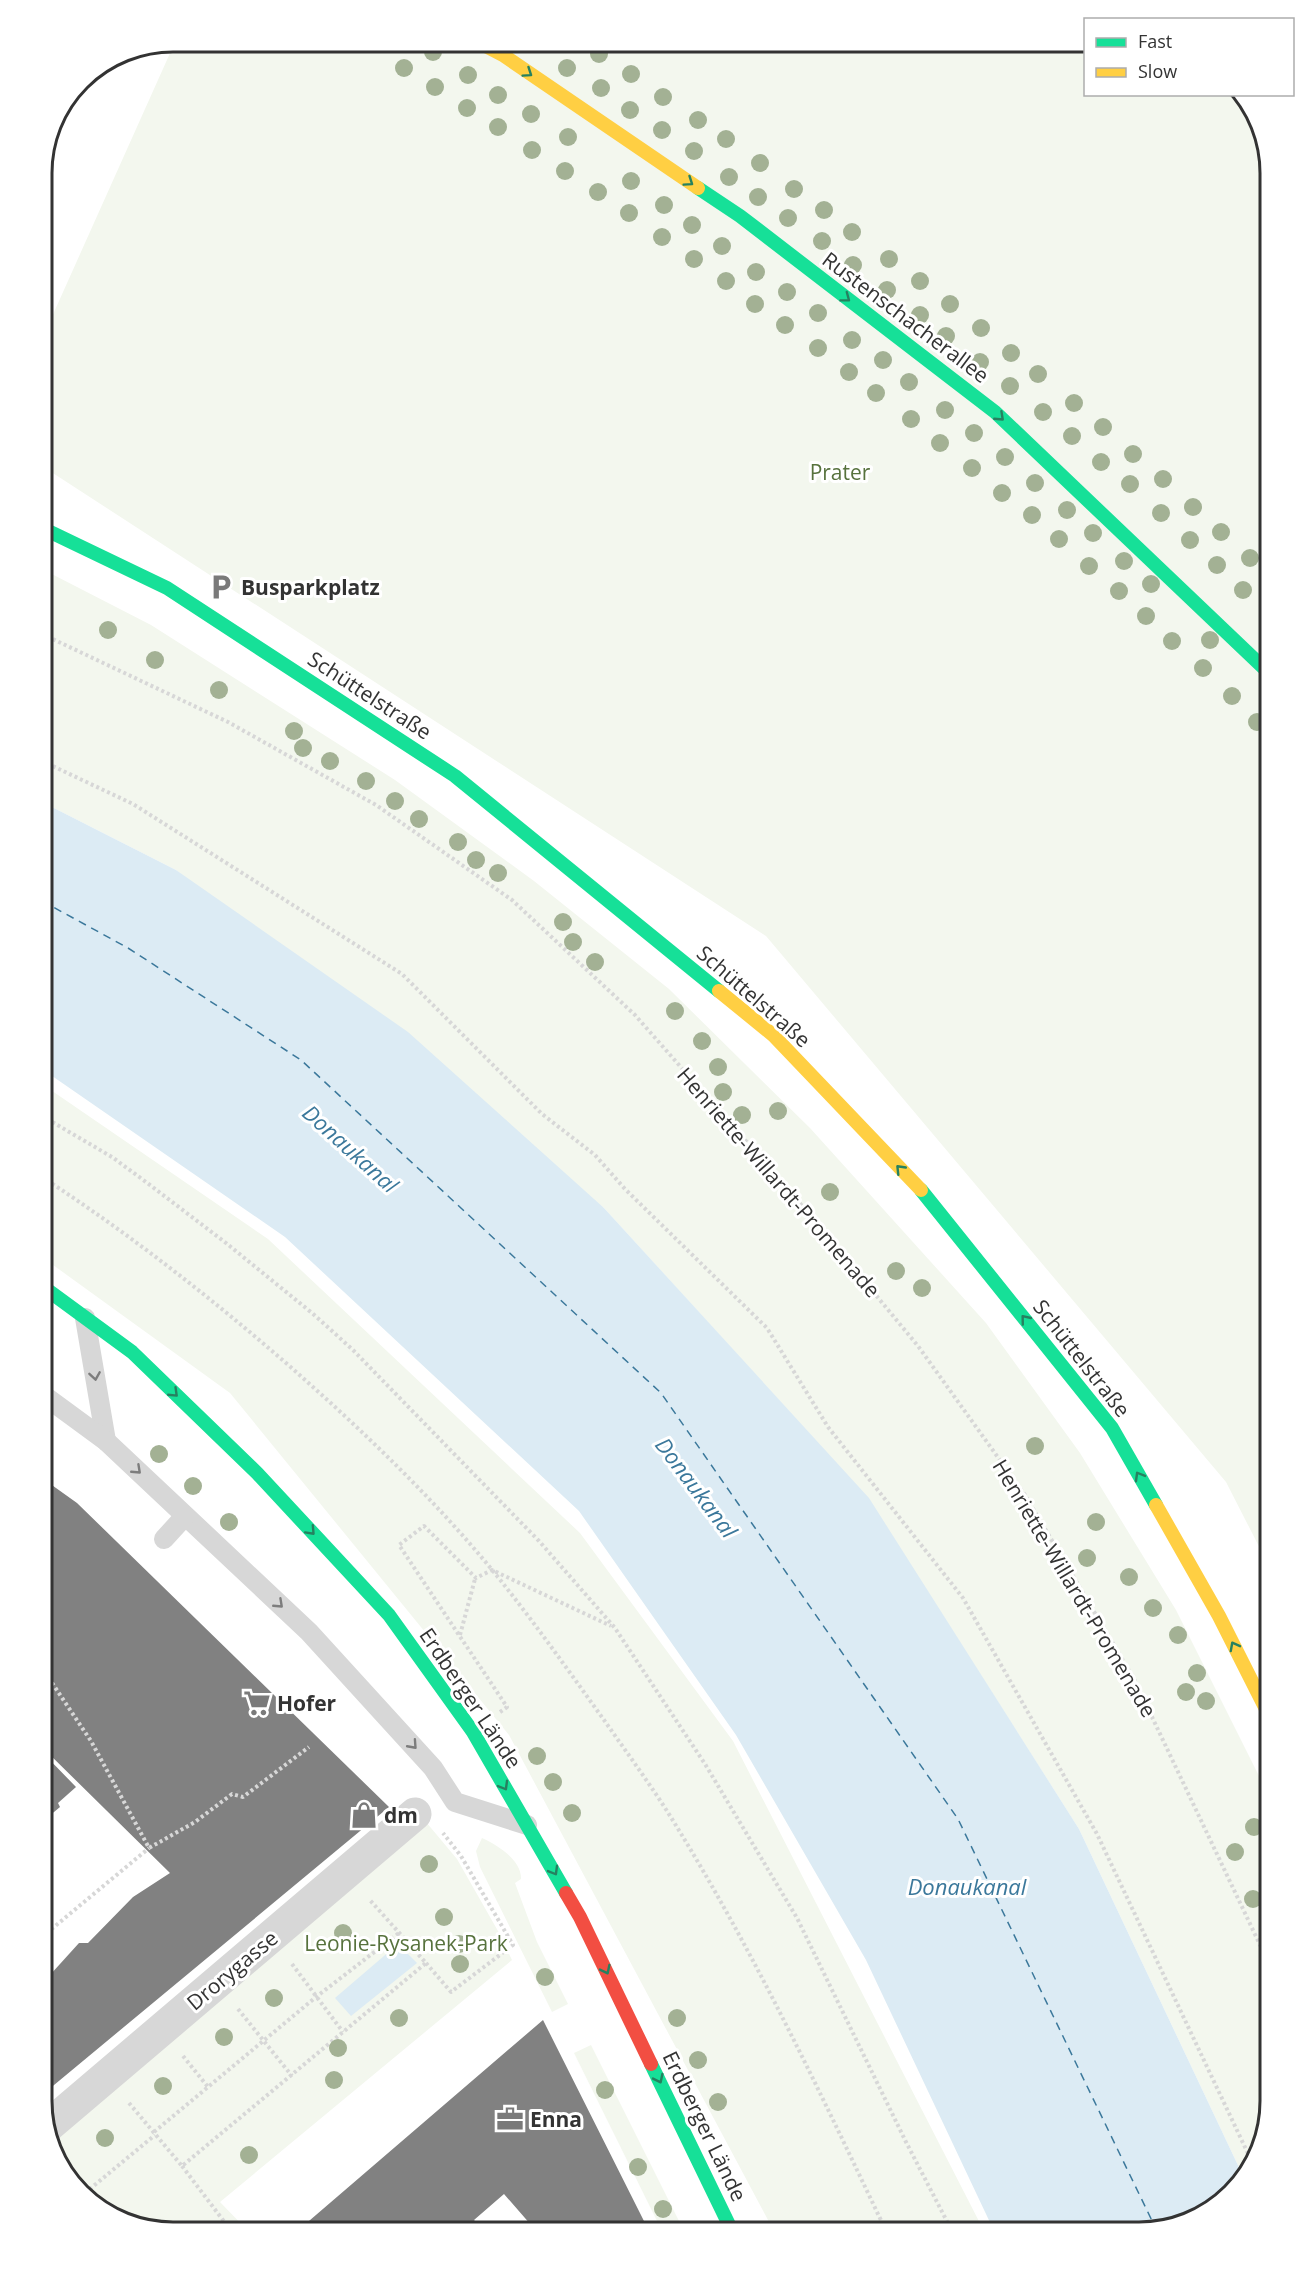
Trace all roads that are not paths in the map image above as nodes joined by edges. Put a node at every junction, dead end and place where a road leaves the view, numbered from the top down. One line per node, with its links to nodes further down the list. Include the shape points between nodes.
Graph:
1 (498, 53): 3 (main road, Rustenschacherallee, one-way to 3, via 740,216 995,412)
2 (53, 533): 10 (main road, Schüttelstraße, one-way to 2, via 1219,1616 1112,1428 932,1202 773,1035 455,776 167,588)
3 (1260, 664)
4 (52, 1294): 5 (main road, Erdberger Lände)
5 (86, 1318): 7 (lane, one-way to 7); 12 (main road, Erdberger Lände, one-way to 12, via 132,1352 257,1473 389,1615 473,1732)
6 (52, 1402): 7 (lane)
7 (106, 1442): 8 (lane, one-way to 8)
8 (185, 1516): 9 (lane); 12 (lane, one-way to 12, via 309,1632 433,1767 455,1802)
9 (164, 1539)
10 (1260, 1697)
11 (416, 1814): 13 (street, Drorygasse)
12 (527, 1825): 14 (main road, Erdberger Lände, one-way to 14, via 580,1917)
13 (54, 2121)
14 (728, 2222)

